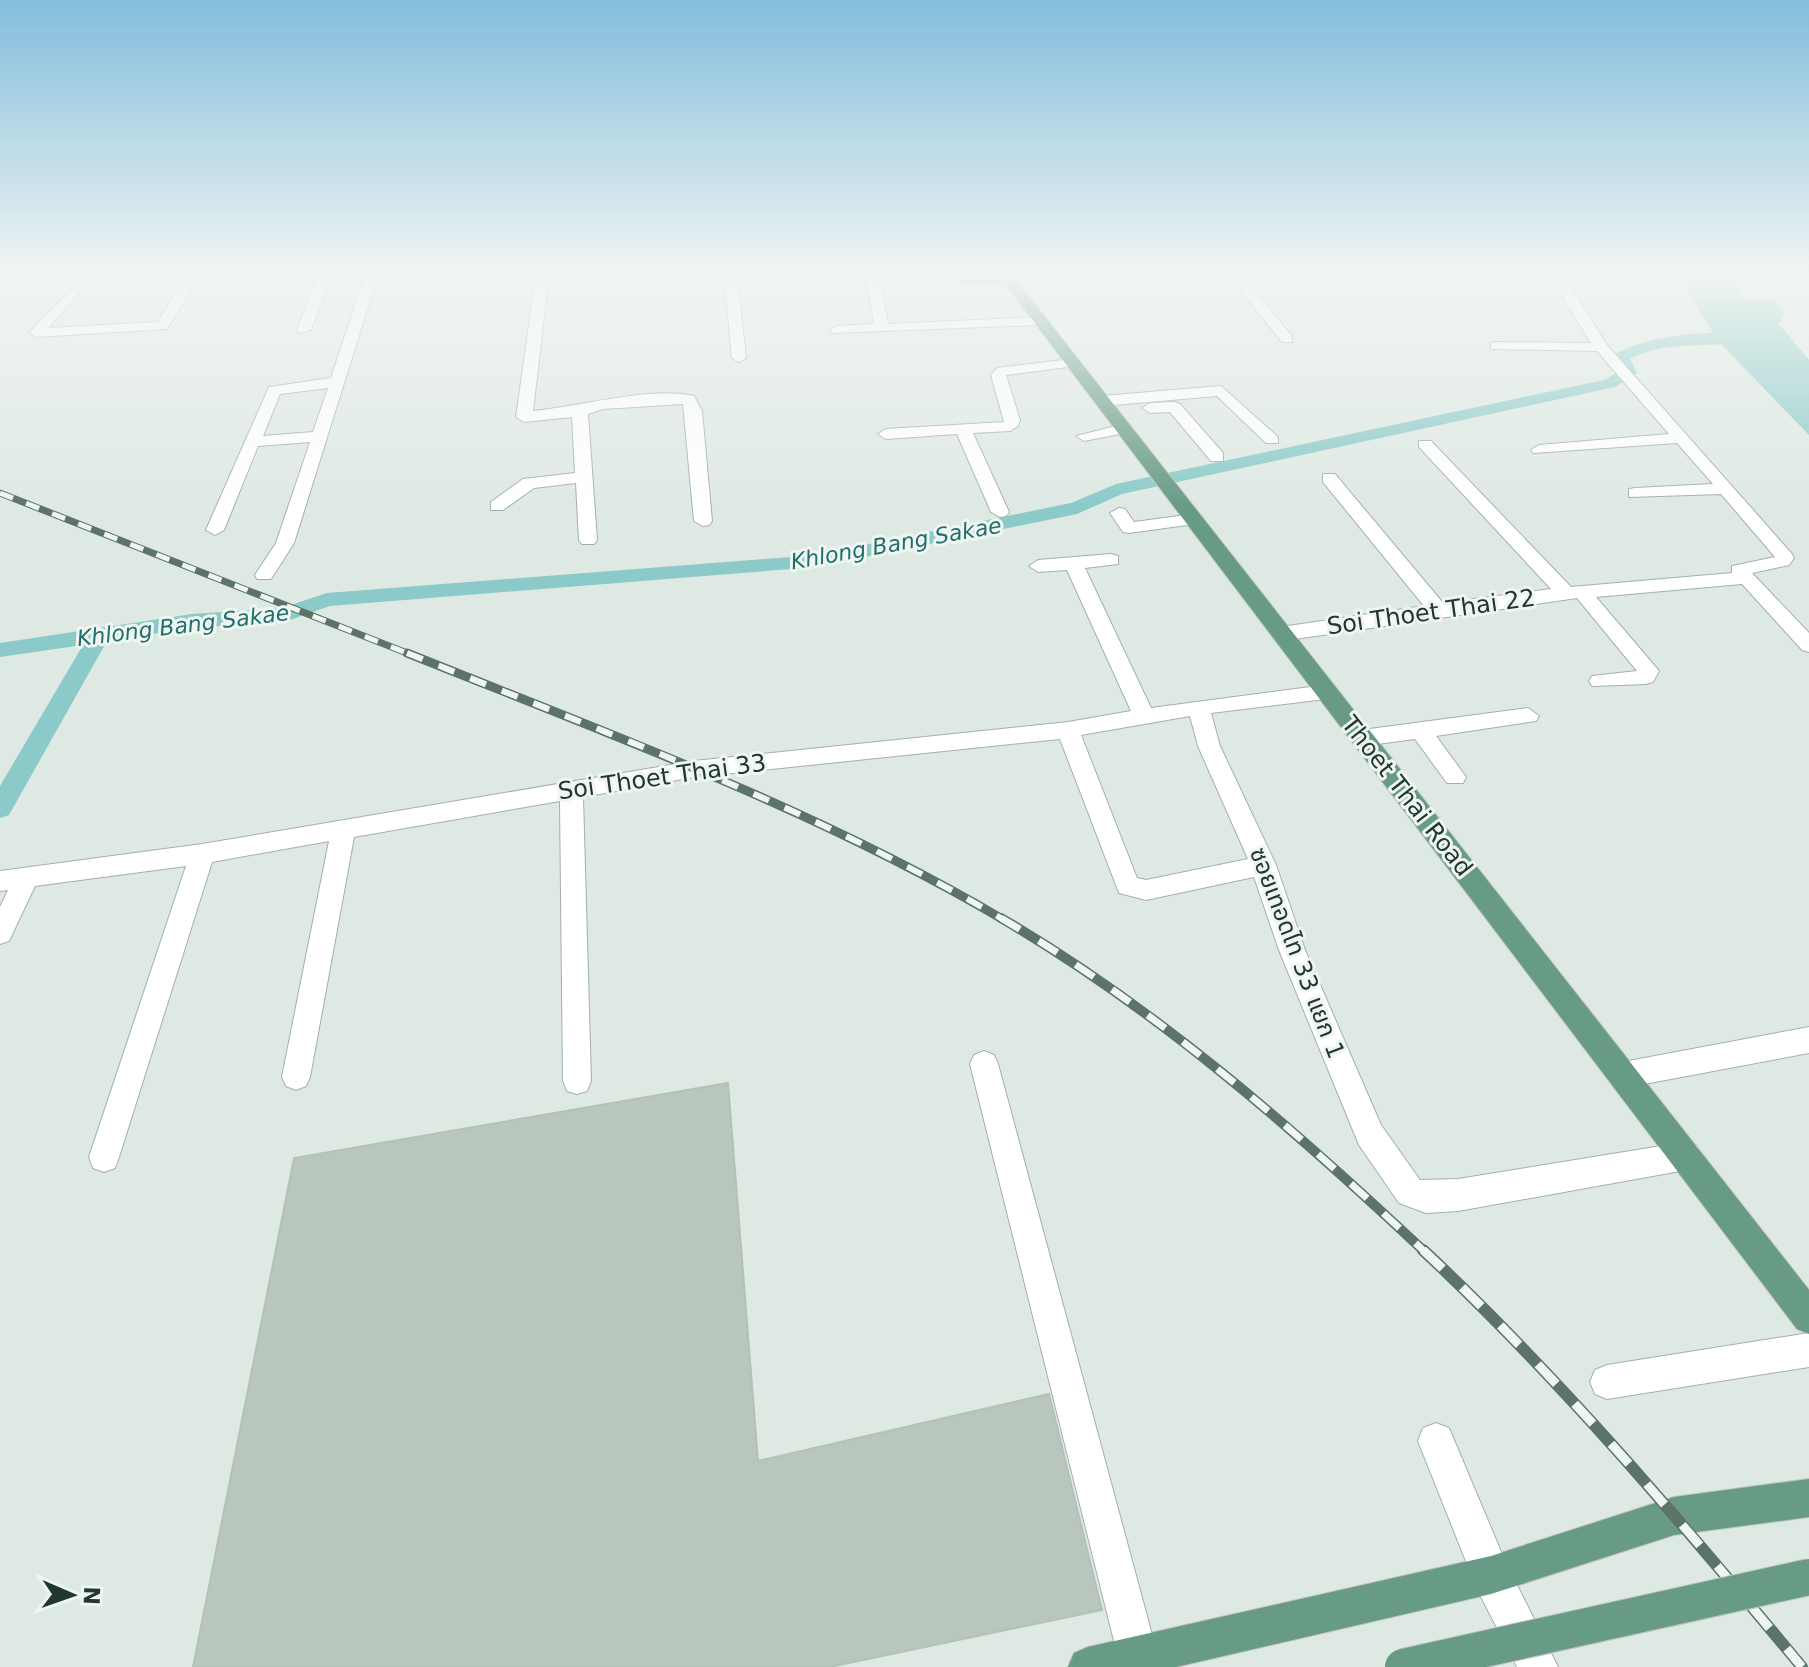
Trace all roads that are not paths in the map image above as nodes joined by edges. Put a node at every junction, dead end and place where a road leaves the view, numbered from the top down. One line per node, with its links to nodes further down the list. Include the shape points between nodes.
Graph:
1 (348, 353): 8 (street)
2 (533, 353): 10 (street, via 524,417)
3 (738, 353): 6 (street)
4 (1063, 353): 7 (main road, Thoet Thai Road)
5 (1606, 353): 16 (street)
6 (739, 358)
7 (1071, 363): 9 (main road, Thoet Thai Road); 11 (street, via 1002,371 998,378 1012,425)
8 (339, 382): 14 (street); 18 (street, via 276,389)
9 (1107, 407): 12 (main road, Thoet Thai Road); 17 (street, via 1221,391); 21 (street, via 1174,407)
10 (580, 412): 22 (street); 30 (street, via 601,404 689,399)
11 (963, 429): 13 (street); 27 (street)
12 (1124, 429): 15 (street); 29 (main road, Thoet Thai Road)
13 (886, 434)
14 (321, 436): 18 (street); 36 (street, via 285,543)
15 (1084, 436)
16 (1682, 438): 20 (street); 24 (street)
17 (1272, 440)
18 (252, 442): 31 (street)
19 (1425, 444): 38 (street)
20 (1539, 450)
21 (1217, 457)
22 (584, 477): 26 (street, via 529,483); 32 (street)
23 (1329, 478): 39 (street)
24 (1726, 489): 25 (street); 37 (street, via 1785,558 1739,567)
25 (1635, 493)
26 (497, 506)
27 (1000, 512)
28 (1119, 513): 29 (street, via 1129,528)
29 (1194, 519): 40 (main road, Thoet Thai Road)
30 (703, 521)
31 (215, 530)
32 (588, 540)
33 (1111, 560): 34 (street)
34 (1074, 564): 35 (street); 45 (street)
35 (1038, 566)
36 (264, 575)
37 (1745, 578): 38 (street, Soi Thoet Thai 22); 41 (street)
38 (1574, 592): 39 (street, Soi Thoet Thai 22); 42 (street, via 1649,671 1646,677)
39 (1437, 609): 40 (street, Soi Thoet Thai 22)
40 (1281, 634): 43 (main road, Thoet Thai Road)
41 (1809, 645)
42 (1599, 681)
43 (1326, 692): 44 (street, Soi Thoet Thai 33); 49 (main road, Thoet Thai Road)
44 (1198, 707): 45 (street, Soi Thoet Thai 33); 54 (street, ซอยเทอดไท 33 แยก 1, via 1209,746)
45 (1144, 715): 47 (street, Soi Thoet Thai 33)
46 (1528, 716): 48 (street)
47 (1068, 730): 51 (street, Soi Thoet Thai 33, via 694,769); 54 (street, via 1128,886 1146,890)
48 (1420, 730): 49 (street); 50 (street)
49 (1362, 738): 60 (main road, Thoet Thai Road)
50 (1455, 777)
51 (571, 790): 52 (street, Soi Thoet Thai 33); 62 (street)
52 (343, 830): 53 (street, Soi Thoet Thai 33); 61 (street)
53 (202, 854): 55 (street, Soi Thoet Thai 33); 63 (street)
54 (1264, 865): 64 (street, ซอยเทอดไท 33 แยก 1, via 1292,950 1370,1135 1410,1192 1458,1195)
55 (27, 877): 56 (street, Soi Thoet Thai 33); 57 (street)
56 (0, 881)
57 (0, 933)
58 (1809, 1040): 60 (street)
59 (984, 1064): 72 (street)
60 (1623, 1075): 64 (main road, Thoet Thai Road)
61 (296, 1077)
62 (577, 1081)
63 (104, 1157)
64 (1686, 1157): 65 (main road, Thoet Thai Road)
65 (1809, 1317)
66 (1809, 1350): 67 (street)
67 (1607, 1382)
68 (1436, 1441): 70 (street)
69 (1809, 1498): 70 (main road, via 1674,1516)
70 (1491, 1575): 72 (main road); 75 (street)
71 (1809, 1577): 74 (main road, bridge)
72 (1138, 1657): 73 (main road)
73 (1088, 1667)
74 (1403, 1667)
75 (1538, 1667)

